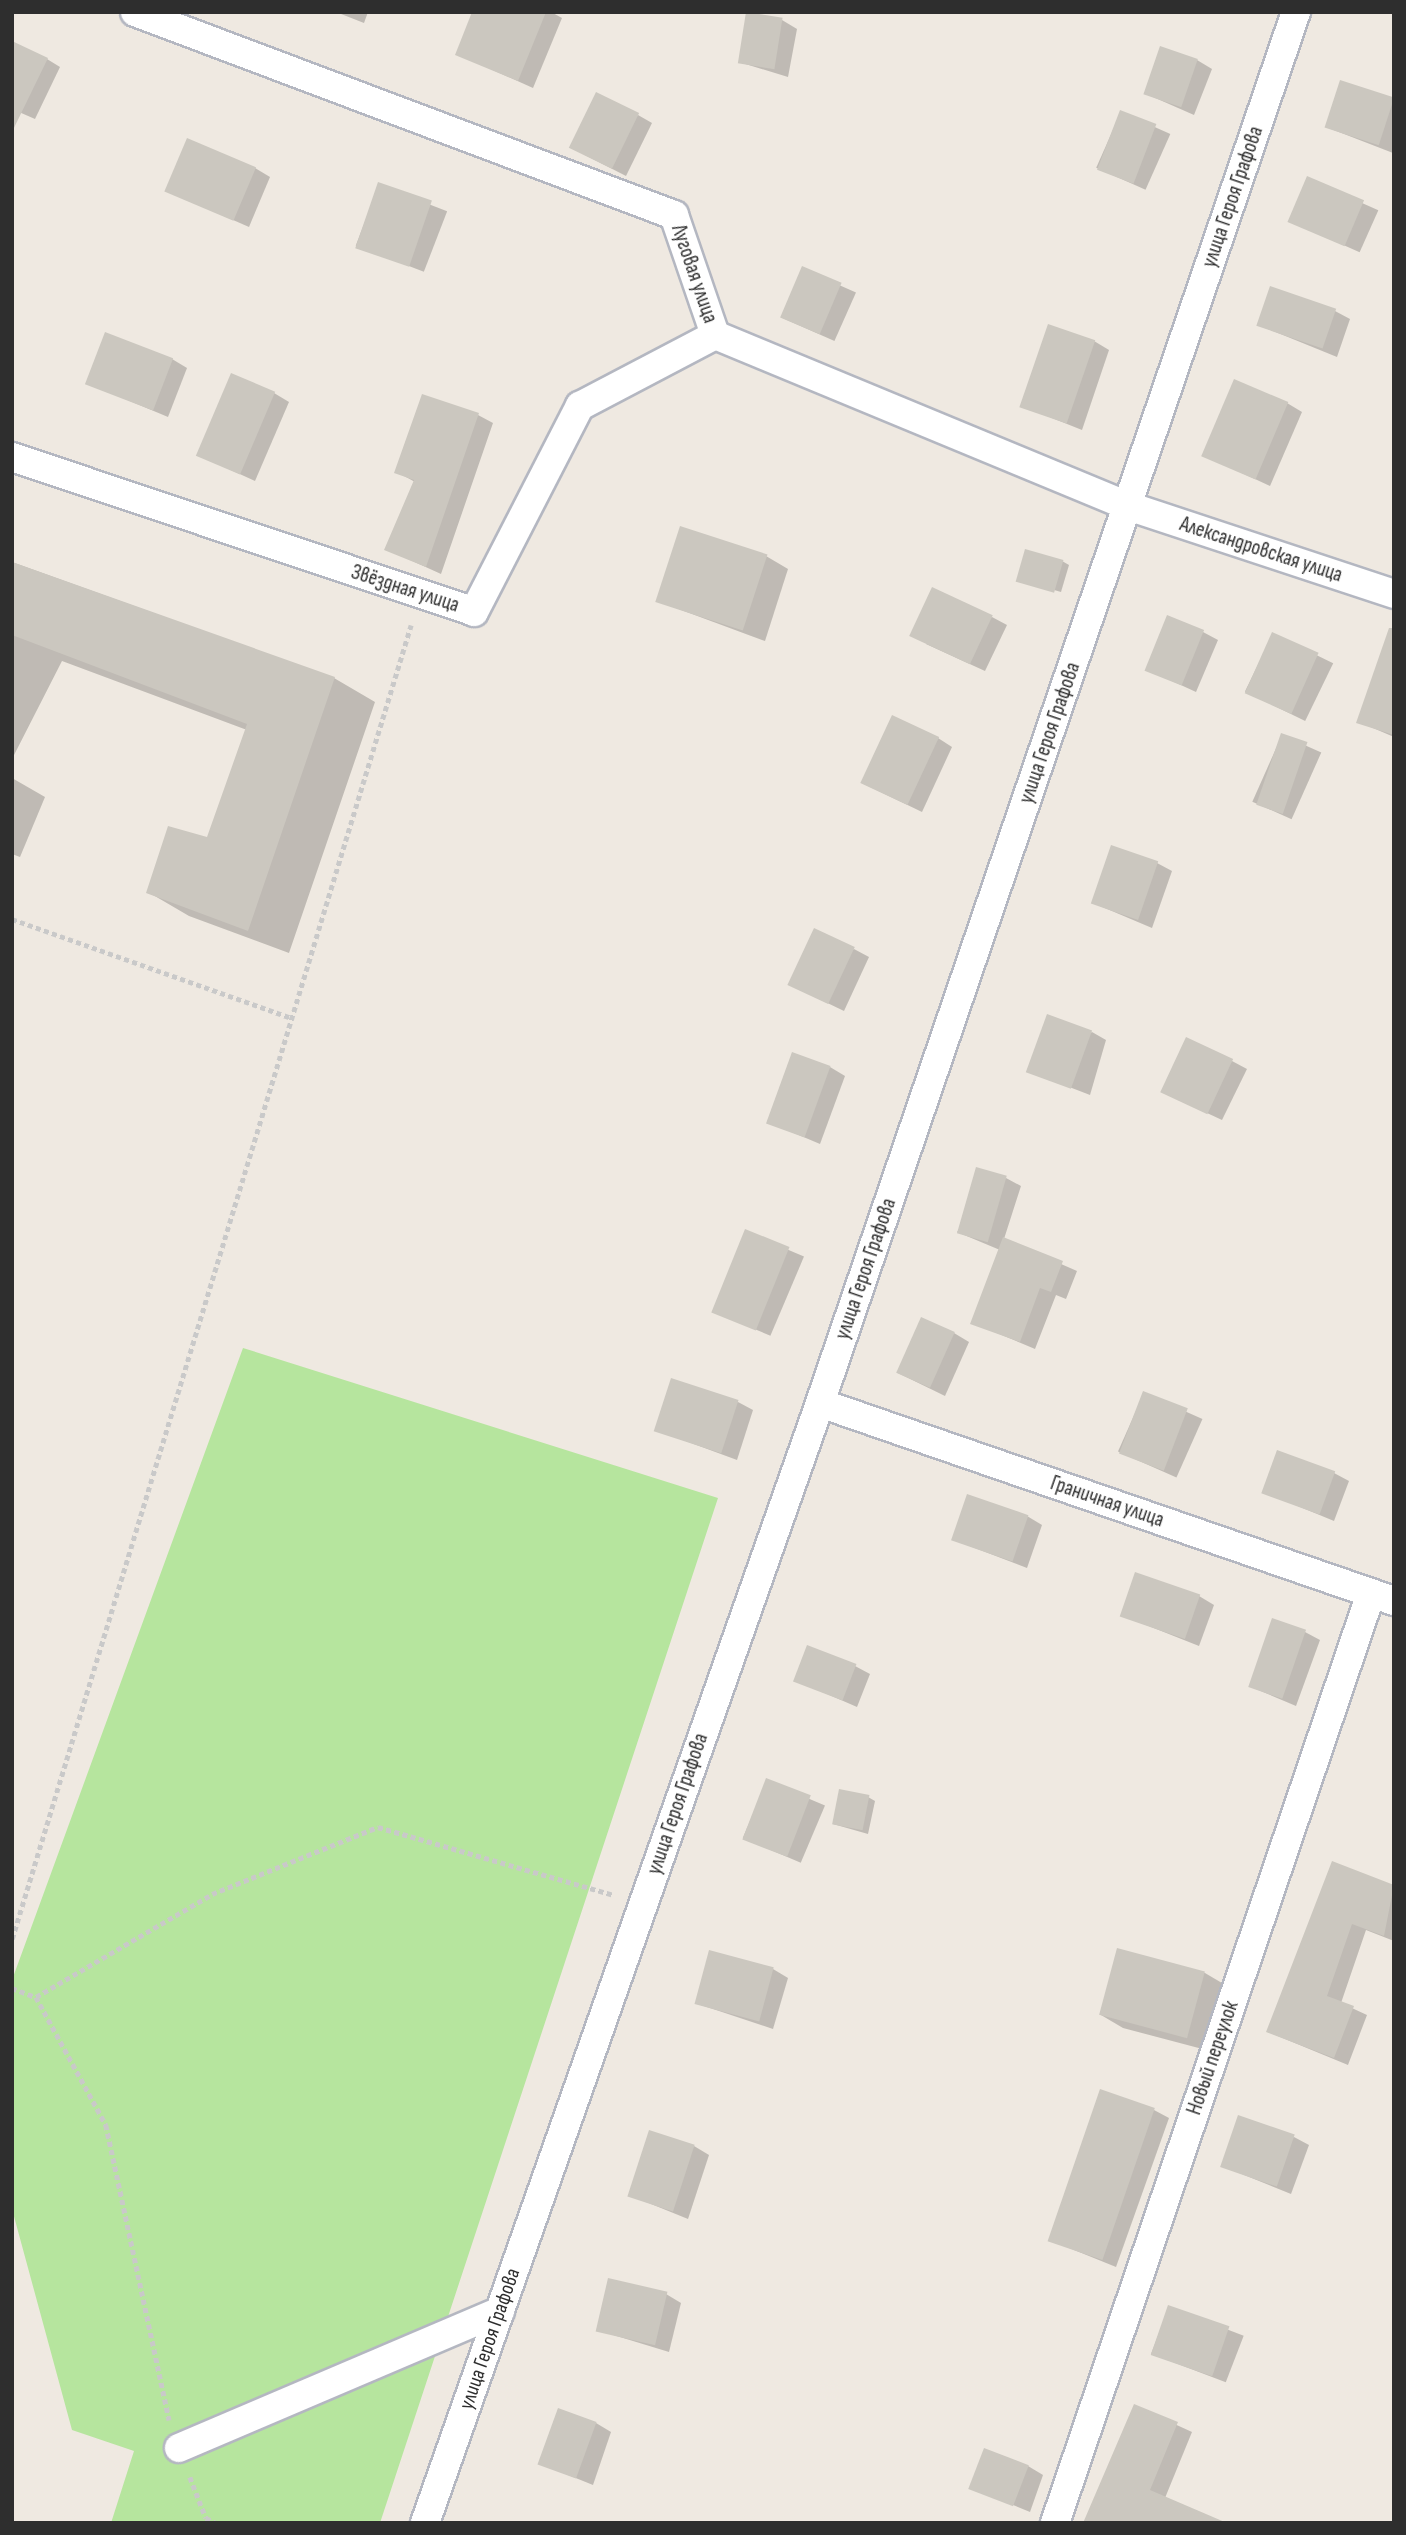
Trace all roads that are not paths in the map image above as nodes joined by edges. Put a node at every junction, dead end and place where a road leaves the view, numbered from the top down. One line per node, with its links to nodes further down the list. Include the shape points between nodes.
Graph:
1 (135, 12): 3 (street, Луговая улица, via 674,215)
2 (1296, 12): 5 (street, улица Героя Графова)
3 (715, 335): 4 (street, Звёздная улица, via 580,406 474,612); 5 (street, Луговая улица)
4 (12, 457)
5 (1128, 506): 6 (street, Александровская улица); 7 (street, улица Героя Графова)
6 (1394, 594)
7 (820, 1403): 8 (street, Граничная улица); 9 (street, улица Героя Графова)
8 (1382, 1597): 12 (street, Новый переулок)
9 (500, 2311): 10 (street); 11 (street, улица Героя Графова)
10 (179, 2448)
11 (425, 2523)
12 (1055, 2523)

